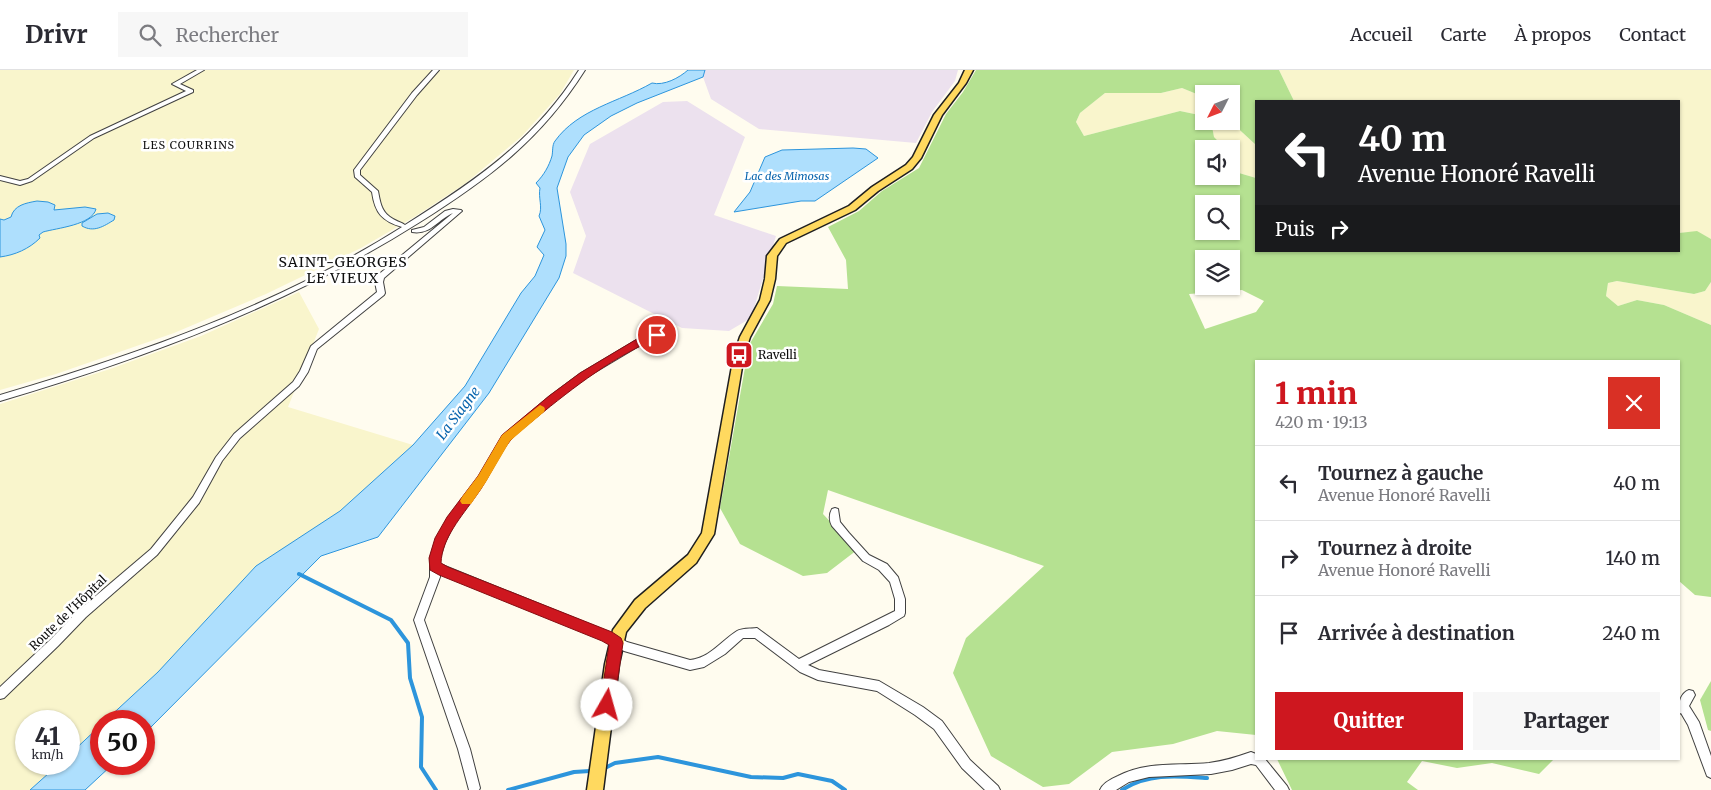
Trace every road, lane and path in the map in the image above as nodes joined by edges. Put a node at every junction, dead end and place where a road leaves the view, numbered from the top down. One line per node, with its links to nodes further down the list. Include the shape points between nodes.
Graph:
1 (201, 70): 5 (street, via 175,84 191,91 92,137 30,180 20,183)
2 (436, 70): 6 (street, via 418,88 357,170 357,176 375,191 381,212)
3 (582, 70): 9 (street, via 552,113 507,157 455,197 367,251 212,324 111,363)
4 (969, 70): 12 (main road, via 938,115 918,158 909,167 852,208 783,241 772,256 765,300 739,355 708,534 692,560 629,616)
5 (0, 178)
6 (402, 225)
7 (414, 230): 14 (street, Route de l'Hôpital, via 424,231 448,212 459,211 381,277 381,293 314,348 296,384 237,436 219,459 196,500 154,552 82,614)
8 (669, 331): 11 (street, via 641,341 584,375 506,438 440,542)
9 (0, 398)
10 (835, 512): 13 (street, via 835,523 846,536 866,558 883,567 894,580 900,599 900,613 874,629)
11 (435, 566): 12 (street, via 607,636); 20 (street, via 435,576 419,620 461,740)
12 (616, 643): 13 (street, via 690,665 700,664 741,634 757,633); 21 (main road)
13 (799, 664): 22 (street, via 818,676 879,686 897,696 938,725 966,764)
14 (0, 694)
15 (1689, 695): 16 (street)
16 (1681, 708): 19 (street, via 1693,722)
17 (1255, 759): 23 (street, via 1200,769 1148,770 1129,775)
18 (1259, 760): 24 (street)
19 (1711, 772)
20 (474, 788)
21 (595, 790)
22 (994, 790)
23 (1106, 790)
24 (1283, 790)

